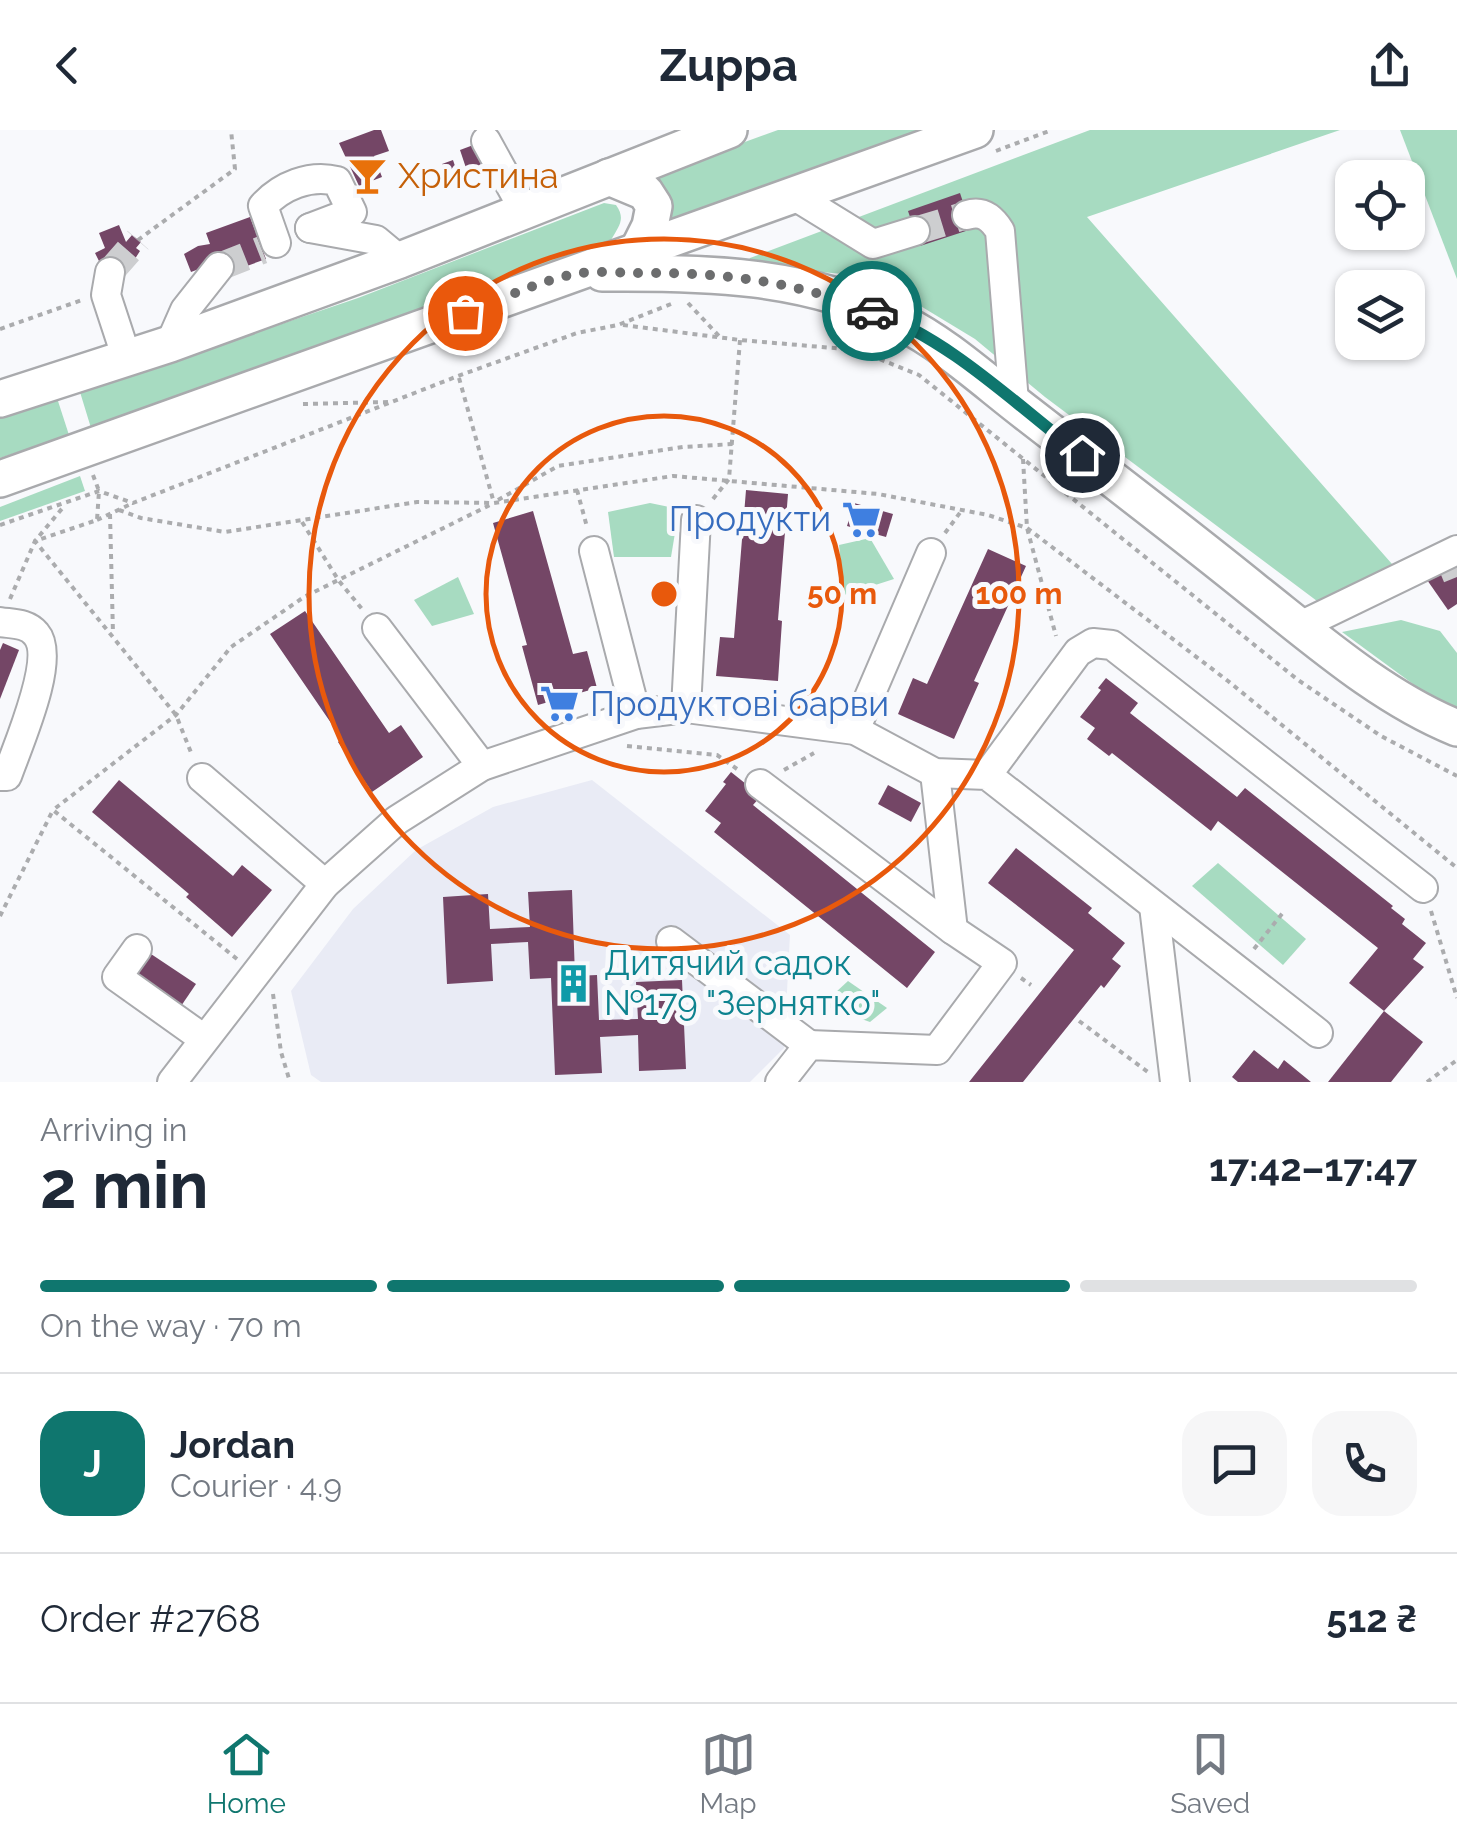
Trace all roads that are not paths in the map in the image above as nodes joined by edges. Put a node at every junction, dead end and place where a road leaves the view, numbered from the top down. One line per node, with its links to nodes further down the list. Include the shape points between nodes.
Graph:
1 (728, 130): 4 (main road)
2 (975, 130): 5 (main road)
3 (486, 141): 6 (lane)
4 (608, 177): 6 (main road); 10 (main road, via 645,192 654,206)
5 (795, 196): 9 (lane, via 873,244); 10 (main road)
6 (524, 210): 11 (main road)
7 (967, 215): 18 (lane, via 992,218 1000,230)
8 (310, 228): 8 (lane, via 269,246 263,206 276,193 320,176 337,181 352,212); 11 (lane, via 376,240)
9 (915, 231)
10 (638, 250): 13 (main road)
11 (400, 260): 15 (main road)
12 (219, 266): 15 (lane, via 185,310)
13 (576, 273): 18 (main road, via 700,272 834,296 898,320); 19 (main road)
14 (109, 283): 16 (lane)
15 (170, 344): 16 (main road)
16 (126, 358): 17 (main road)
17 (0, 399)
18 (1014, 402): 25 (main road)
19 (0, 480)
20 (696, 520): 27 (lane)
21 (594, 550): 28 (lane)
22 (930, 553): 30 (lane)
23 (1454, 554): 25 (lane)
24 (0, 622): 34 (lane, via 24,625 44,650 8,776)
25 (1300, 626): 29 (main road, via 1394,695)
26 (377, 628): 31 (lane)
27 (686, 708): 28 (lane); 30 (lane)
28 (636, 714): 31 (lane)
29 (1457, 728)
30 (855, 730): 32 (lane)
31 (482, 766): 37 (lane, via 398,820)
32 (936, 774): 33 (lane); 40 (lane)
33 (987, 775): 38 (lane, via 1078,652 1112,645); 39 (lane)
34 (0, 776)
35 (202, 778): 37 (lane)
36 (760, 784): 40 (lane)
37 (324, 884): 44 (lane)
38 (1423, 888)
39 (1154, 906): 43 (lane); 48 (lane)
40 (953, 930): 45 (lane, via 1002,963 937,1050)
41 (671, 941): 45 (lane)
42 (136, 949): 44 (lane, via 116,977)
43 (1318, 1033)
44 (204, 1039): 46 (lane)
45 (809, 1045): 47 (lane)
46 (172, 1082)
47 (780, 1082)
48 (1174, 1082)

